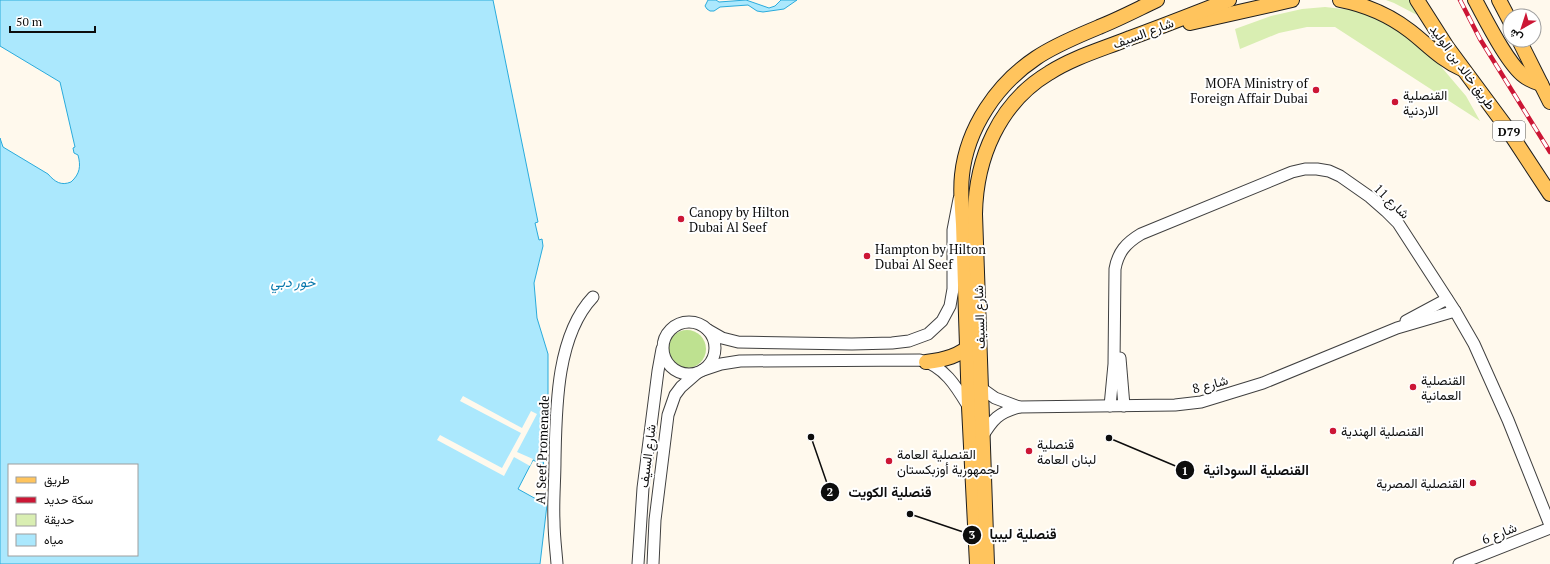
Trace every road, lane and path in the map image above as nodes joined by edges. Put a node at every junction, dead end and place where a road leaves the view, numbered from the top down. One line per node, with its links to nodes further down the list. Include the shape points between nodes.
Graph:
1 (1157, 0): 13 (main road, شارع السيف, via 1052,48 1020,70 1002,88 980,120 966,155)
2 (1229, 0): 7 (main road, شارع السيف)
3 (1292, 0): 7 (main road)
4 (1340, 0): 9 (main road, via 1368,7 1385,15 1410,31 1440,57)
5 (1417, 0): 9 (main road, طريق خالد بن الوليد / D79)
6 (1476, 0): 10 (main road, via 1517,69)
7 (1145, 33): 20 (main road, شارع السيف, via 1091,53 1048,73 1017,98 997,127 983,160 976,197)
8 (1523, 48): 10 (main road)
9 (1465, 70): 12 (main road, طريق خالد بن الوليد / D79)
10 (1541, 84): 11 (main road)
11 (1550, 102)
12 (1550, 194)
13 (960, 195): 19 (street, شارع السيف, via 953,230 953,289 950,306 942,321 928,334 909,341 892,343 738,342 722,338); 21 (main road, شارع السيف)
14 (593, 297): 32 (street, Al Seef Promenade, via 573,327 560,378 555,417 554,520)
15 (1447, 299): 16 (street, شارع 11); 17 (street, شارع 11, via 1398,223 1386,211 1340,176 1329,171 1305,169 1292,172 1130,240 1122,249 1114,269); 18 (street, شارع 8)
16 (1455, 311): 18 (street, شارع 8); 31 (street, شارع 11, via 1474,344 1498,396)
17 (1115, 314): 26 (street, شارع 11, via 1114,378); 27 (street, شارع 11)
18 (1397, 328): 27 (street, شارع 8, via 1263,383 1208,401 1185,405)
19 (708, 330): 22 (street, شارع السيف, via 694,322 680,323 668,330 662,342); 24 (street, شارع السيف, via 715,348 712,360)
20 (980, 334): 21 (main road); 25 (main road, شارع السيف)
21 (967, 348): 23 (main road, via 952,357); 28 (main road, شارع السيف)
22 (662, 349): 24 (street, شارع السيف, via 663,356 677,372 690,374); 33 (street, شارع السيف, via 643,488)
23 (926, 362): 24 (street, شارع السيف, via 740,361); 28 (street, شارع السيف, via 949,376)
24 (700, 371): 34 (street, شارع السيف, via 678,391 670,405 654,520)
25 (981, 388): 29 (street, شارع 8, via 995,398); 30 (main road, شارع السيف)
26 (1110, 406): 27 (street, شارع 8); 29 (street, شارع 8)
27 (1124, 406)
28 (969, 407): 35 (main road, شارع السيف)
29 (1018, 407): 30 (street, شارع 8, via 998,416)
30 (982, 437): 36 (main road, شارع السيف)
31 (1550, 526): 37 (street, شارع 6)
32 (557, 564)
33 (638, 564)
34 (653, 564)
35 (977, 564)
36 (987, 564)
37 (1461, 564)

